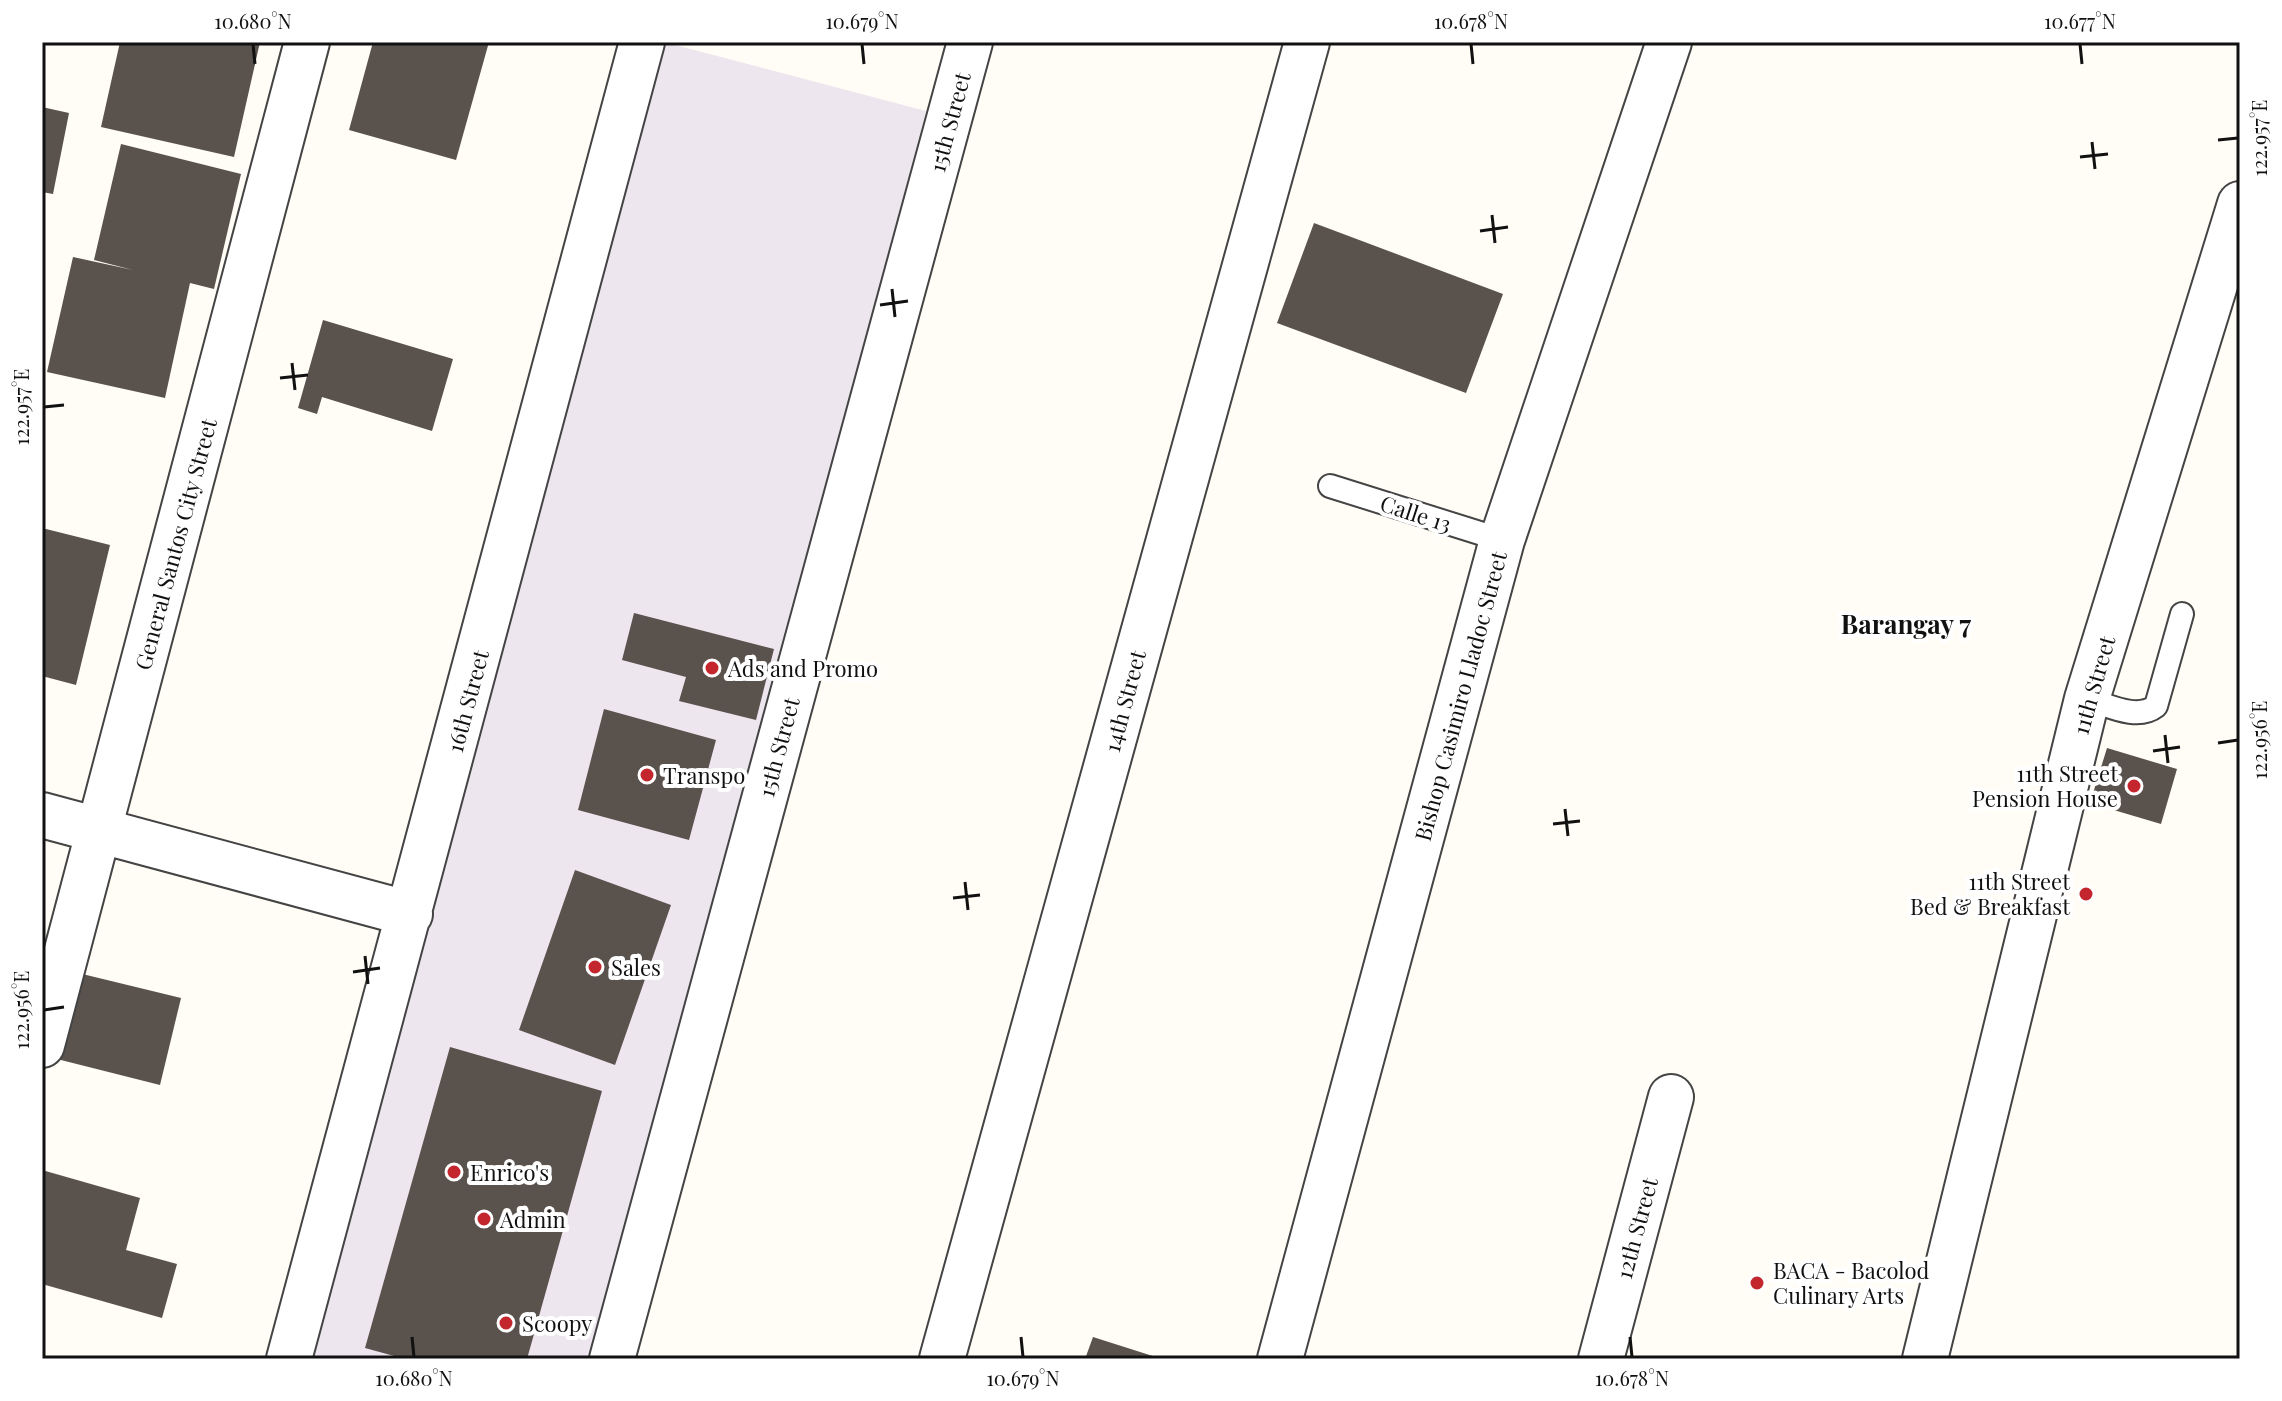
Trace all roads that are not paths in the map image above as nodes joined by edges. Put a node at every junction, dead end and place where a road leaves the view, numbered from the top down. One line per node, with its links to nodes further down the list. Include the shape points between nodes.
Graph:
1 (307, 42): 12 (street, General Santos City Street)
2 (642, 42): 13 (street, 16th Street)
3 (970, 42): 17 (street, 15th Street)
4 (1307, 42): 18 (street, 14th Street)
5 (1669, 42): 8 (street, Bishop Casimiro Lladoc Street)
6 (2240, 204): 10 (street, 11th Street)
7 (1330, 486): 8 (lane, Calle 13)
8 (1502, 540): 19 (street, Bishop Casimiro Lladoc Street)
9 (2182, 614): 10 (lane, via 2156,706 2138,714)
10 (2087, 699): 21 (street, 11th Street)
11 (42, 815): 12 (street)
12 (99, 830): 13 (street); 14 (street, General Santos City Street)
13 (410, 914): 16 (street, 16th Street)
14 (42, 1045)
15 (1671, 1097): 20 (street, 12th Street)
16 (289, 1359)
17 (612, 1359)
18 (942, 1359)
19 (1280, 1359)
20 (1601, 1359)
21 (1925, 1359)

